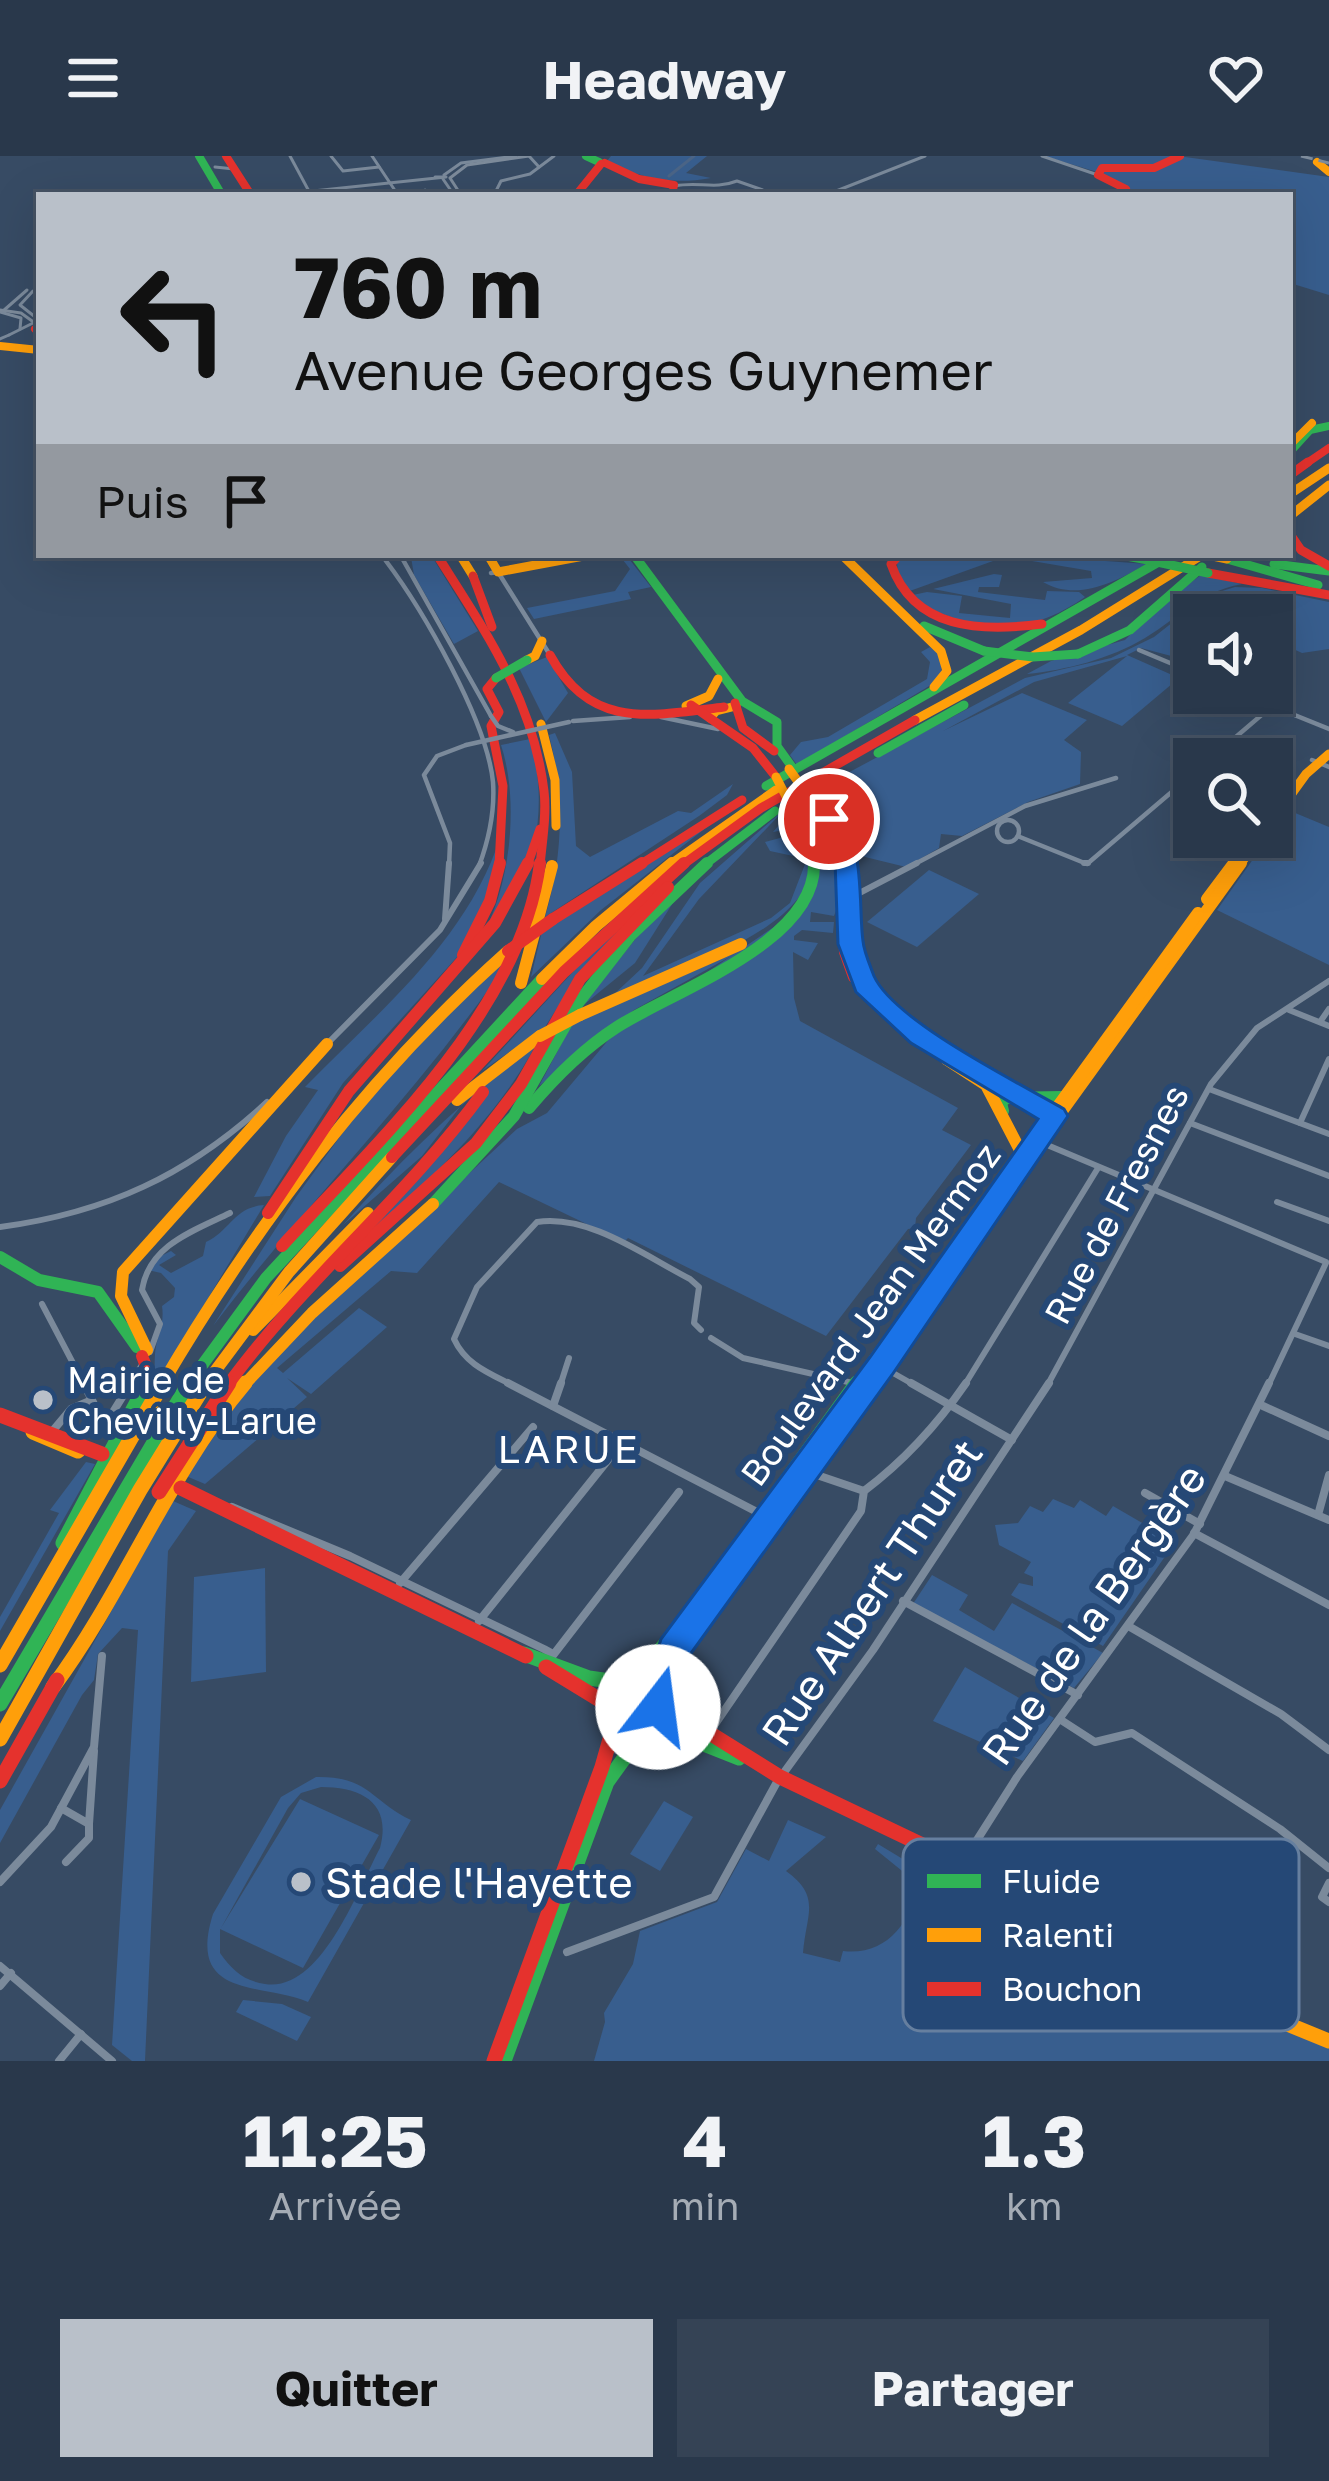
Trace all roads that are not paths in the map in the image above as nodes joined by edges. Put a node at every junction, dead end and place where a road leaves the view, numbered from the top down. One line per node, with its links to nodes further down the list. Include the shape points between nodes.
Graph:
1 (290, 156): 25 (street)
2 (331, 156): 16 (street, via 344,171)
3 (372, 156): 16 (street)
4 (454, 156): 15 (street)
5 (516, 156): 15 (street)
6 (529, 156): 17 (street)
7 (554, 156): 17 (street)
8 (925, 156): 35 (street)
9 (1042, 156): 19 (street)
10 (1180, 156): 19 (main road, via 1157,167 1110,166)
11 (1319, 159): 18 (main road)
12 (207, 160): 14 (street); 23 (main road)
13 (601, 161): 31 (main road); 32 (main road)
14 (230, 162): 24 (main road)
15 (461, 163): 20 (street)
16 (379, 167): 21 (street)
17 (538, 167): 30 (street, via 501,181)
18 (1329, 172)
19 (1098, 175): 36 (main road)
20 (443, 177): 21 (street); 29 (street)
21 (388, 181): 22 (street); 28 (street)
22 (336, 188): 26 (street); 27 (street)
23 (224, 192)
24 (249, 192)
25 (309, 192)
26 (315, 192)
27 (338, 192)
28 (396, 192)
29 (452, 192)
30 (496, 192)
31 (577, 192)
32 (672, 192)
33 (676, 192): 34 (street, via 692,182 716,189 737,181)
34 (769, 192)
35 (834, 192)
36 (1124, 192)
37 (2, 311): 38 (street); 38 (street, via 30,290 20,305)
38 (35, 334): 39 (main road); 39 (street); 39 (street, via 22,327)
39 (3, 343)
40 (1329, 424): 41 (main road, via 1307,425)
41 (1293, 444)
42 (1329, 446): 45 (main road)
43 (1329, 458): 47 (main road)
44 (1329, 468): 48 (main road)
45 (1293, 470)
46 (1329, 482): 49 (main road)
47 (1293, 483)
48 (1293, 492)
49 (1293, 513)
50 (1293, 538): 70 (main road)
51 (1293, 553): 67 (main road)
52 (402, 558): 88 (street, bridge, via 491,716)
53 (444, 558): 72 (main road)
54 (444, 558): 99 (main road, via 528,714)
55 (462, 558): 72 (main road)
56 (489, 558): 69 (main road)
57 (573, 558): 69 (main road)
58 (636, 558): 73 (main road)
59 (846, 558): 68 (main road, bridge, via 925,627 984,651 1033,657 1078,654 1127,635)
60 (846, 558): 79 (main road, via 946,658 943,679)
61 (897, 558): 71 (main road, via 891,574 902,593 964,627 1026,628)
62 (1137, 558): 68 (main road, bridge)
63 (1166, 558): 71 (main road)
64 (1182, 558): 145 (main road, via 776,790 671,860 576,942)
65 (1227, 558): 70 (main road)
66 (388, 563): 111 (street, via 466,701 491,770 489,831)
67 (1306, 564)
68 (1208, 565): 70 (main road); 101 (main road, via 1133,599); 136 (main road, via 798,797 726,847 607,964 519,1109)
69 (494, 573): 74 (street)
70 (1328, 582)
71 (1096, 601): 79 (main road)
72 (492, 627): 113 (main road, via 536,712 555,780 553,861)
73 (692, 634): 78 (main road); 80 (main road)
74 (542, 641): 76 (main road)
75 (1139, 650): 77 (street)
76 (537, 657): 81 (main road, via 591,702); 118 (main road, bridge, via 487,689 500,712 491,726 507,811 494,897 477,937)
77 (1173, 665)
78 (718, 679): 80 (main road); 82 (main road)
79 (905, 707): 143 (main road, bridge, via 711,818 508,951 393,1059)
80 (743, 709): 82 (main road); 89 (main road); 92 (main road, via 778,724)
81 (622, 711): 82 (main road); 86 (street)
82 (700, 711): 90 (main road)
83 (1263, 714): 91 (street)
84 (1292, 714): 85 (street)
85 (1301, 717): 87 (street); 87 (street)
86 (571, 722): 88 (street, bridge); 90 (street, via 660,716)
87 (1329, 727)
88 (517, 733): 111 (street, bridge, via 437,756 424,775 451,843)
89 (748, 734): 92 (main road); 94 (main road, via 769,743)
90 (733, 736): 94 (main road)
91 (1235, 738)
92 (776, 739): 94 (main road)
93 (1323, 758): 96 (main road); 98 (main road)
94 (786, 771): 100 (main road, bridge); 110 (main road, bridge, via 815,869)
95 (1116, 778): 102 (street)
96 (1293, 789)
97 (1173, 791): 107 (street, via 1087,864)
98 (1293, 794)
99 (545, 795): 118 (main road, via 536,851 513,905); 145 (main road, via 542,872 508,974 281,1248)
100 (813, 800): 109 (main road, via 835,838); 109 (main road, via 844,848)
101 (769, 805): 132 (main road, via 620,916); 150 (main road, via 605,949 490,1126)
102 (1012, 813): 103 (street); 104 (street)
103 (1000, 819): 104 (street); 105 (street)
104 (1012, 823): 106 (street); 107 (street)
105 (986, 826): 106 (street); 109 (street)
106 (994, 831): 107 (street)
107 (1020, 837)
108 (1241, 858): 112 (main road)
109 (845, 900): 115 (main road); 115 (main road, via 845,956)
110 (796, 910): 132 (main road, bridge, via 751,940 540,1036); 136 (main road, via 591,1046)
111 (445, 922): 121 (street)
112 (1154, 978): 125 (main road, Boulevard Jean Mermoz); 127 (main road, Boulevard Jean Mermoz)
113 (524, 981)
114 (1329, 981): 117 (street, Rue de Fresnes)
115 (863, 986): 124 (main road, via 920,1036); 126 (main road, via 900,1028 980,1080)
116 (1329, 1009): 119 (street)
117 (1288, 1010): 119 (street); 123 (street, Rue de Fresnes, via 1257,1028)
118 (415, 1015): 143 (main road, via 318,1132)
119 (1320, 1022): 120 (street)
120 (1329, 1026)
121 (327, 1044): 141 (street, via 188,1169 106,1206); 152 (main road, via 123,1272 121,1296)
122 (1329, 1059): 129 (street)
123 (1209, 1088): 128 (street, Rue de Fresnes); 129 (street)
124 (1023, 1097): 125 (main road); 126 (main road, via 1003,1100); 127 (main road)
125 (1062, 1097): 127 (main road, Boulevard Jean Mermoz)
126 (1004, 1118): 131 (main road); 133 (main road)
127 (1051, 1119): 131 (main road, Boulevard Jean Mermoz)
128 (1190, 1123): 135 (street); 137 (street, Rue de Fresnes)
129 (1300, 1123): 130 (street)
130 (1329, 1134)
131 (1036, 1140): 133 (main road, Boulevard Jean Mermoz); 134 (street); 154 (main road, Boulevard Jean Mermoz)
132 (403, 1147): 155 (main road, via 265,1301)
133 (1022, 1154): 154 (main road, Boulevard Jean Mermoz)
134 (1098, 1168): 137 (street); 159 (street)
135 (1329, 1176)
136 (449, 1188): 192 (main road, via 316,1307 232,1397)
137 (1153, 1193): 144 (street); 165 (street, Rue de Fresnes)
138 (1276, 1202): 140 (street)
139 (230, 1213): 157 (street, via 162,1248 147,1267 142,1290 159,1331 111,1417 100,1417)
140 (1329, 1221)
141 (0, 1226)
142 (0, 1257): 152 (main road, via 39,1280 98,1292)
143 (244, 1259): 186 (main road)
144 (1328, 1263): 148 (street, Rue de la Bergère)
145 (266, 1278): 195 (main road, via 180,1396)
146 (42, 1304): 157 (street)
147 (701, 1330): 158 (street, via 694,1323 699,1287 690,1279 561,1219 537,1222 474,1291 454,1339 473,1366)
148 (1295, 1334): 151 (street); 160 (street, Rue de la Bergère)
149 (711, 1338): 156 (street, via 748,1360)
150 (260, 1346): 155 (main road, via 442,1149 479,1093 418,1168); 192 (main road, via 194,1431)
151 (1329, 1346)
152 (146, 1358): 186 (main road, via 153,1376)
153 (568, 1358): 158 (street)
154 (876, 1363): 156 (main road, Boulevard Jean Mermoz); 159 (street)
155 (206, 1383): 199 (main road)
156 (858, 1387): 168 (main road, Boulevard Jean Mermoz); 176 (main road, Boulevard Jean Mermoz)
157 (92, 1400): 163 (street, via 72,1408)
158 (554, 1406): 176 (street)
159 (951, 1406): 165 (street); 173 (street)
160 (1262, 1406): 164 (street); 170 (street, Rue de la Bergère)
161 (0, 1417): 163 (main road)
162 (533, 1427): 181 (street)
163 (49, 1435): 166 (main road)
164 (1329, 1436)
165 (1012, 1440): 182 (street, Rue Albert Thuret)
166 (100, 1456)
167 (612, 1456): 184 (street)
168 (806, 1471): 173 (street); 176 (main road, Boulevard Jean Mermoz)
169 (1329, 1475): 177 (street)
170 (1225, 1476): 177 (street); 179 (street, Rue de la Bergère)
171 (179, 1490): 175 (main road)
172 (679, 1492): 189 (street)
173 (864, 1492): 200 (street, via 861,1511)
174 (1145, 1493): 179 (street)
175 (215, 1508): 181 (street, via 248,1511); 187 (main road)
176 (766, 1516): 191 (main road, Boulevard Jean Mermoz); 194 (main road, Boulevard Jean Mermoz, via 673,1650)
177 (1318, 1516): 178 (street)
178 (1329, 1520)
179 (1200, 1523): 180 (street, Rue de la Bergère)
180 (1194, 1533): 183 (street); 185 (street, Rue de la Bergère)
181 (400, 1583): 184 (street)
182 (903, 1601): 193 (street); 203 (street, Rue Albert Thuret)
183 (1329, 1604)
184 (479, 1622): 189 (street)
185 (1130, 1627): 193 (street, Rue de la Bergère); 202 (street)
186 (19, 1634): 190 (main road)
187 (524, 1654): 189 (main road); 196 (main road)
188 (102, 1656): 201 (street)
189 (552, 1659): 191 (main road, via 602,1681)
190 (0, 1665)
191 (632, 1684): 194 (main road); 196 (main road, Boulevard Jean Mermoz)
192 (53, 1687): 204 (main road)
193 (1078, 1695): 197 (street, Rue de la Bergère)
194 (659, 1696): 198 (main road, Boulevard Jean Mermoz); 200 (main road)
195 (0, 1703)
196 (618, 1711): 198 (main road); 215 (main road, Boulevard Jean Mermoz)
197 (1061, 1720): 208 (street, Rue de la Bergère); 209 (street, via 1095,1742 1132,1733)
198 (645, 1726): 200 (main road); 215 (main road, Boulevard Jean Mermoz, via 608,1782)
199 (0, 1739)
200 (706, 1739): 203 (main road)
201 (94, 1747): 205 (street); 206 (street)
202 (1329, 1750)
203 (780, 1777): 207 (main road); 217 (street, Rue Albert Thuret, via 714,1897)
204 (0, 1781)
205 (61, 1808): 206 (street); 213 (street)
206 (89, 1824): 211 (street, via 89,1838)
207 (908, 1839)
208 (977, 1839)
209 (1293, 1839)
210 (1299, 1844): 212 (street)
211 (66, 1862)
212 (1329, 1868)
213 (0, 1882)
214 (1329, 1883): 216 (street, via 1322,1897)
215 (561, 1897): 226 (main road); 227 (main road)
216 (1329, 1903)
217 (567, 1952)
218 (0, 1966): 219 (street)
219 (11, 1972): 220 (street); 222 (street)
220 (0, 1986)
221 (1299, 2029): 223 (main road)
222 (81, 2034): 224 (street); 225 (street)
223 (1329, 2042)
224 (59, 2061)
225 (112, 2061)
226 (494, 2061)
227 (504, 2061)

